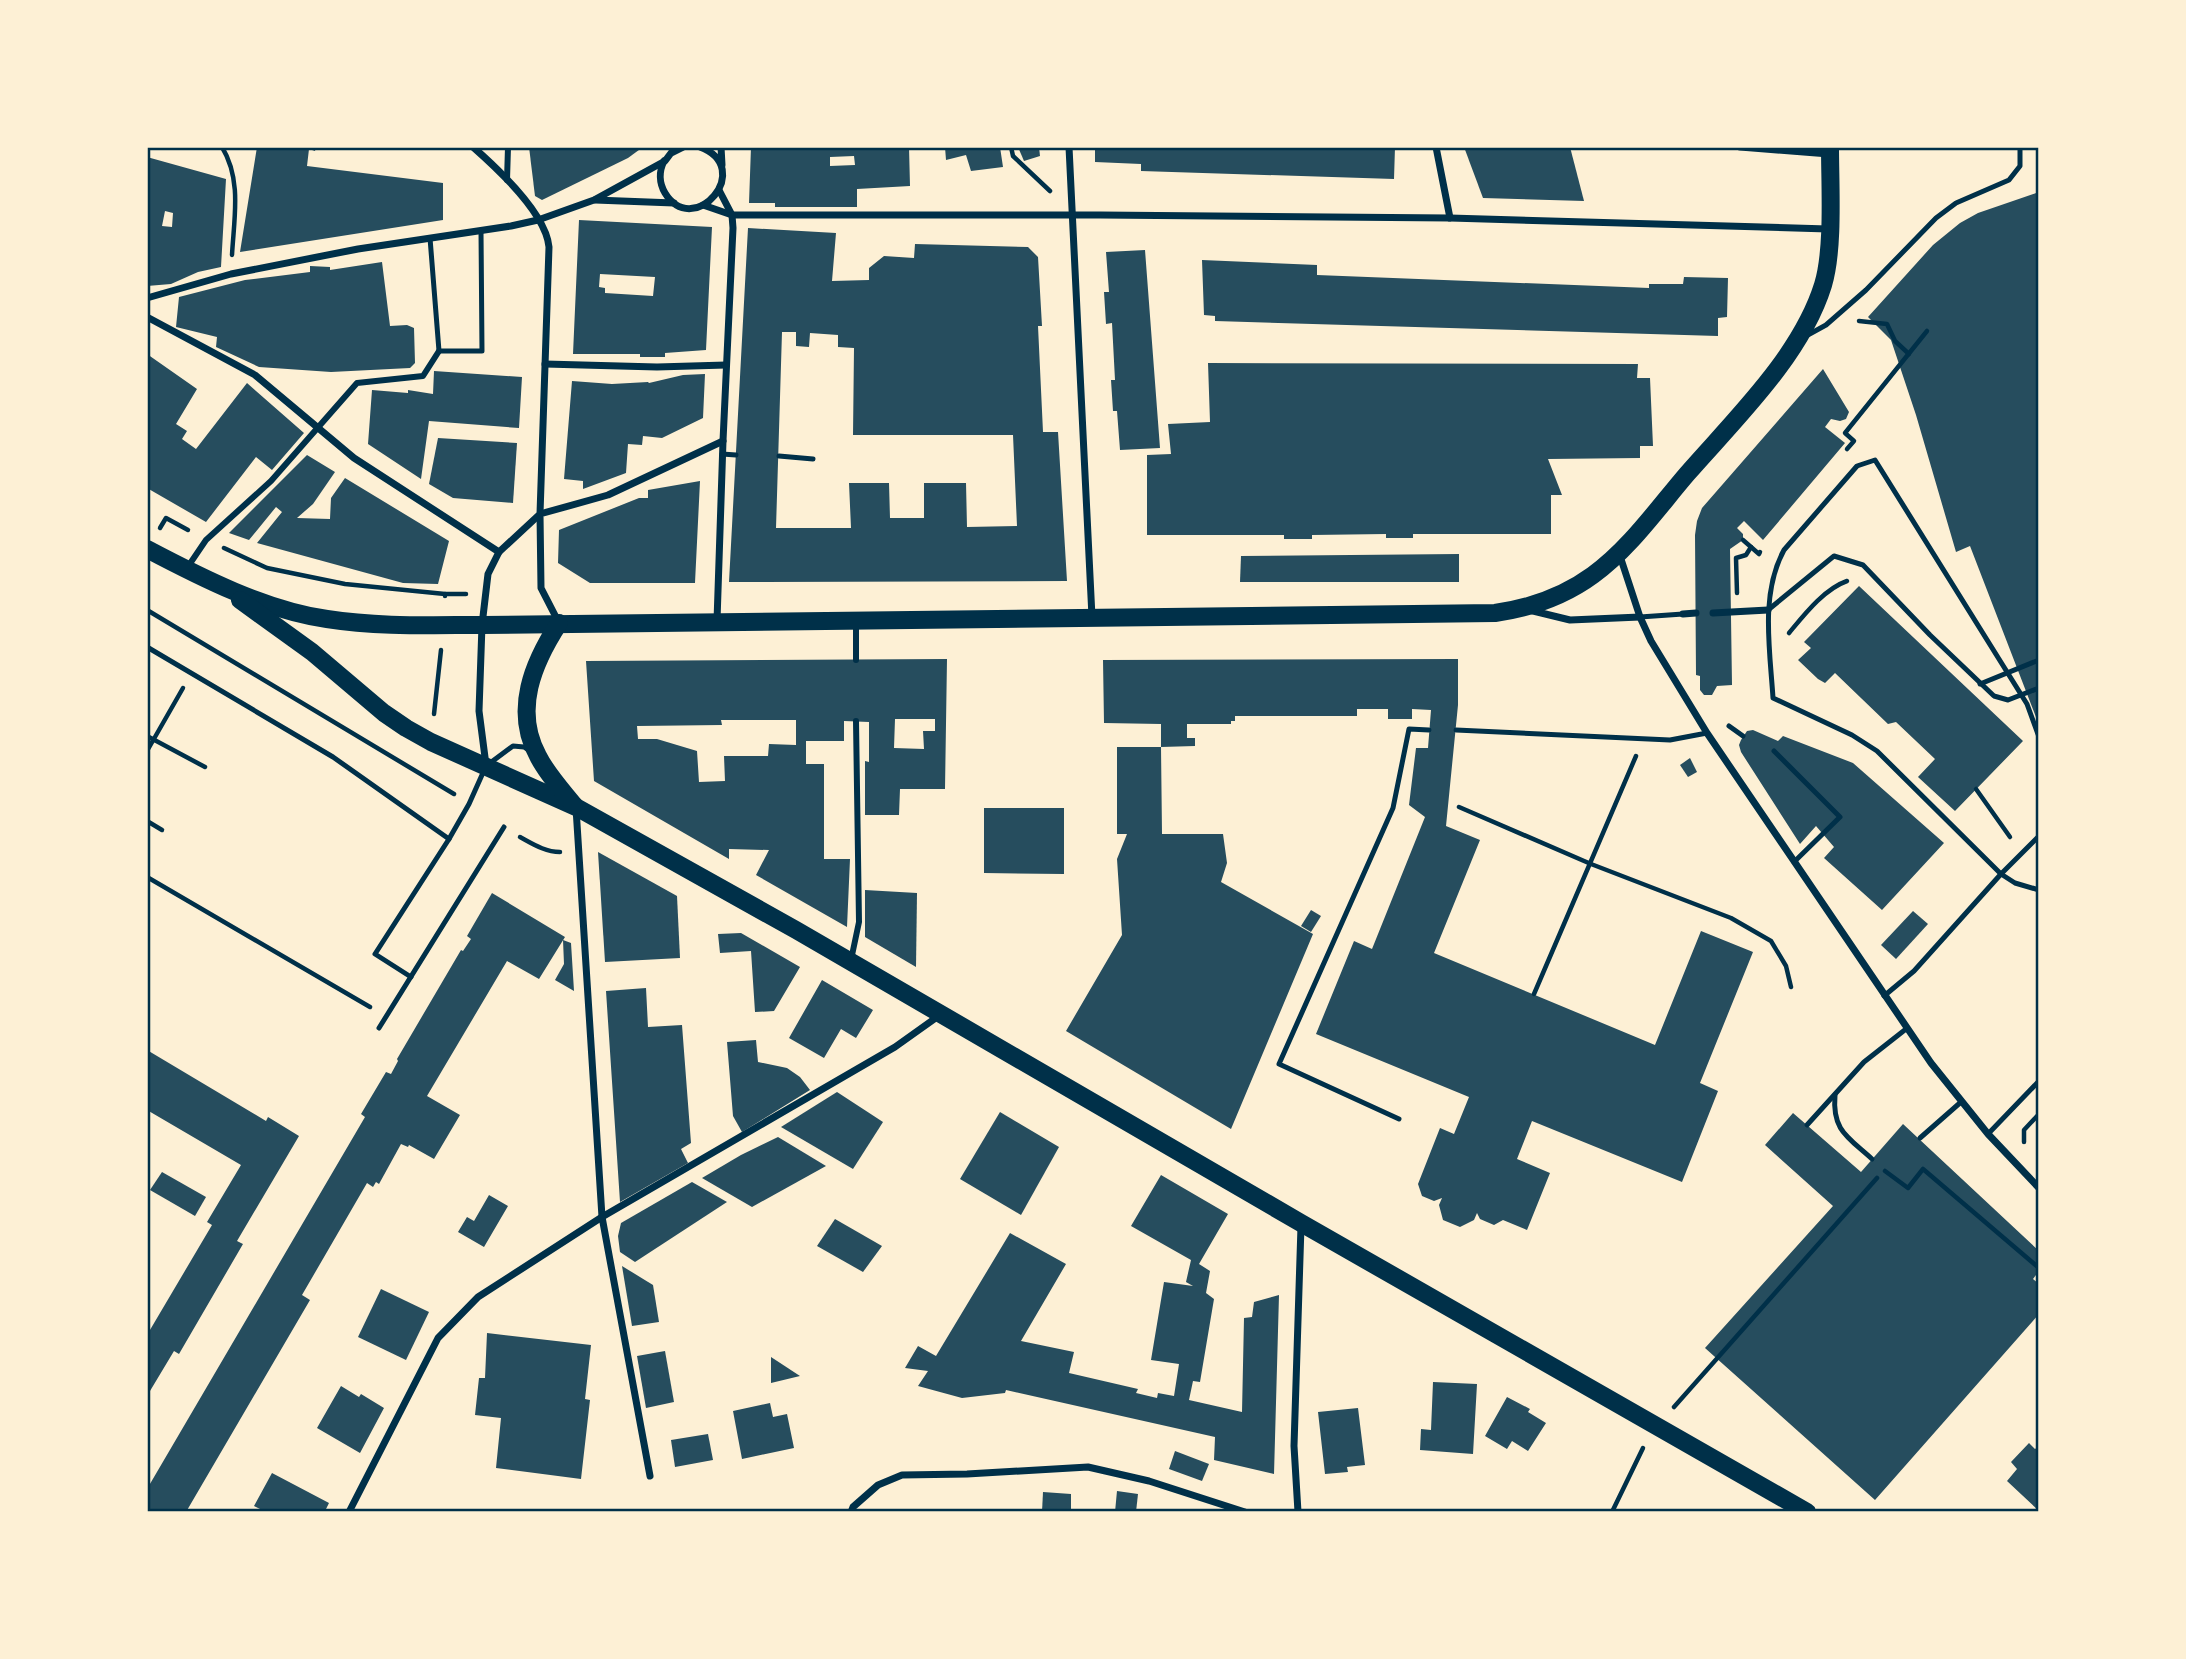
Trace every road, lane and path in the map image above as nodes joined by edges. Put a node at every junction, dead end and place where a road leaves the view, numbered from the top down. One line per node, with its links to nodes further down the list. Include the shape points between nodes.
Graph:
1 (222, 147): 27 (path, via 236,184)
2 (473, 147): 15 (street)
3 (508, 147): 15 (street)
4 (683, 147): 13 (street)
5 (700, 147): 14 (street, via 713,155)
6 (721, 147): 14 (street)
7 (1011, 147): 21 (path, via 1013,156)
8 (1069, 147): 21 (street)
9 (1436, 147): 22 (street)
10 (1740, 147): 12 (street)
11 (2020, 147): 32 (lane, via 2020,166 2009,180 1956,203 1936,218 1866,290 1826,325)
12 (1830, 150): 24 (main road)
13 (664, 160): 17 (street); 18 (street, via 661,184)
14 (722, 170): 16 (street)
15 (507, 181): 23 (street)
16 (719, 190): 19 (street); 20 (street)
17 (594, 200): 18 (street); 23 (street)
18 (674, 203): 19 (street, via 689,208)
19 (703, 205): 20 (street)
20 (732, 215): 21 (street); 36 (street)
21 (1072, 215): 22 (street); 64 (street)
22 (1450, 218): 24 (street)
23 (538, 220): 25 (street); 35 (street, via 549,247)
24 (1829, 229): 32 (main road, via 1823,285)
25 (481, 231): 26 (street); 33 (lane, via 482,351)
26 (430, 238): 27 (street); 33 (lane)
27 (231, 274): 28 (street)
28 (147, 298)
29 (147, 317): 37 (street, via 255,375)
30 (1857, 320): 34 (path, via 1887,324 1895,341)
31 (1927, 331): 34 (path)
32 (1795, 343): 50 (main road)
33 (439, 351): 37 (street, via 424,376 357,383)
34 (1909, 354): 39 (path, via 1845,433)
35 (545, 364): 36 (street); 44 (street)
36 (726, 365): 38 (street)
37 (318, 427): 45 (street, via 271,481); 49 (street, via 354,458)
38 (723, 441): 40 (street); 44 (street, via 608,495)
39 (1854, 441)
40 (722, 454): 41 (lane); 66 (street)
41 (736, 455)
42 (779, 456): 43 (lane)
43 (813, 459)
44 (540, 514): 49 (street); 67 (street, via 541,588)
45 (206, 540): 48 (path, via 166,518); 52 (street); 55 (path, via 267,568 345,584)
46 (1743, 540): 47 (path)
47 (1751, 547): 51 (path); 59 (path, via 1736,558)
48 (148, 549): 52 (main road)
49 (499, 552): 68 (street, via 488,574)
50 (1619, 553): 56 (main road, via 1566,592); 63 (street)
51 (1759, 554)
52 (186, 570): 54 (main road)
53 (1856, 578): 69 (path, via 1838,584 1803,616)
54 (216, 584): 68 (main road, via 324,619); 90 (main road, via 278,626 406,728)
55 (445, 594)
56 (1525, 609): 63 (street, via 1570,620); 64 (main road)
57 (147, 610): 71 (path)
58 (1768, 610): 59 (street); 75 (lane, via 1834,556 1863,565); 84 (lane, via 1776,565 1784,550 1857,466 1875,460 2027,704); 103 (lane, via 1773,698 1877,751)
59 (1738, 612): 61 (street)
60 (1696, 613): 62 (street)
61 (1713, 613)
62 (1683, 614): 63 (lane)
63 (1640, 617): 81 (street)
64 (1093, 618): 65 (main road)
65 (856, 620): 66 (main road); 72 (street)
66 (718, 622): 67 (main road)
67 (559, 623): 68 (main road); 89 (main road, via 543,648 526,694 531,740)
68 (482, 625): 90 (street, via 479,711)
69 (1785, 646)
70 (147, 647): 74 (lane)
71 (207, 647): 74 (path); 92 (path)
72 (856, 660)
73 (2039, 660): 75 (lane)
74 (192, 674): 86 (path); 99 (lane, via 333,757)
75 (1980, 684): 76 (lane, via 2008,700)
76 (2039, 688)
77 (856, 721): 106 (street, via 859,922)
78 (1729, 726): 83 (lane)
79 (1429, 730): 119 (lane, via 1409,729 1393,808 1279,1064)
80 (1455, 730): 85 (lane)
81 (1707, 733): 85 (lane, via 1670,740); 101 (street)
82 (147, 736): 86 (path)
83 (1743, 736)
84 (2039, 737)
85 (1643, 738): 102 (path)
86 (153, 740): 87 (path); 91 (path)
87 (147, 751)
88 (1774, 751): 101 (lane, via 1840,817)
89 (538, 757): 90 (lane, via 524,747 513,746); 93 (main road)
90 (486, 766): 93 (main road); 99 (lane)
91 (205, 767)
92 (416, 771)
93 (576, 807): 100 (street); 106 (main road)
94 (1459, 807): 102 (path)
95 (147, 821): 97 (path)
96 (504, 827): 100 (path, via 553,852); 107 (lane)
97 (162, 830)
98 (2039, 836): 103 (lane)
99 (449, 839): 107 (lane, via 375,954)
100 (579, 852): 126 (street)
101 (1794, 862): 110 (street)
102 (1591, 864): 108 (path, via 1731,918 1771,941 1786,966); 109 (path)
103 (2001, 874): 105 (lane); 110 (lane, via 1914,971)
104 (147, 877): 112 (path)
105 (2039, 890)
106 (850, 962): 111 (main road)
107 (411, 976): 112 (lane)
108 (1791, 987)
109 (1534, 994)
110 (1884, 996): 114 (street)
111 (941, 1014): 126 (street, via 872,1061); 127 (main road)
112 (387, 1016): 113 (lane)
113 (379, 1028)
114 (1906, 1029): 116 (lane, via 1864,1062); 117 (street)
115 (2039, 1081): 121 (lane)
116 (1835, 1095): 120 (lane); 123 (lane, via 1837,1123)
117 (1961, 1102): 121 (street); 122 (lane)
118 (2039, 1114): 124 (path, via 2024,1130 2024,1147)
119 (1399, 1119)
120 (1807, 1125)
121 (1989, 1134): 124 (street)
122 (1920, 1138)
123 (1872, 1159)
124 (2014, 1162): 125 (street)
125 (2039, 1188)
126 (602, 1217): 131 (street); 132 (street, via 478,1297 438,1338)
127 (1301, 1223): 130 (main road); 135 (street, via 1294,1446)
128 (2039, 1268): 129 (path, via 1923,1169 1908,1188 1884,1170)
129 (1679, 1401)
130 (1654, 1425): 136 (path); 137 (main road)
131 (650, 1476)
132 (349, 1512)
133 (851, 1512): 134 (street, via 878,1485 902,1475 1088,1466)
134 (1245, 1512)
135 (1298, 1512)
136 (1612, 1512)
137 (1807, 1512)

